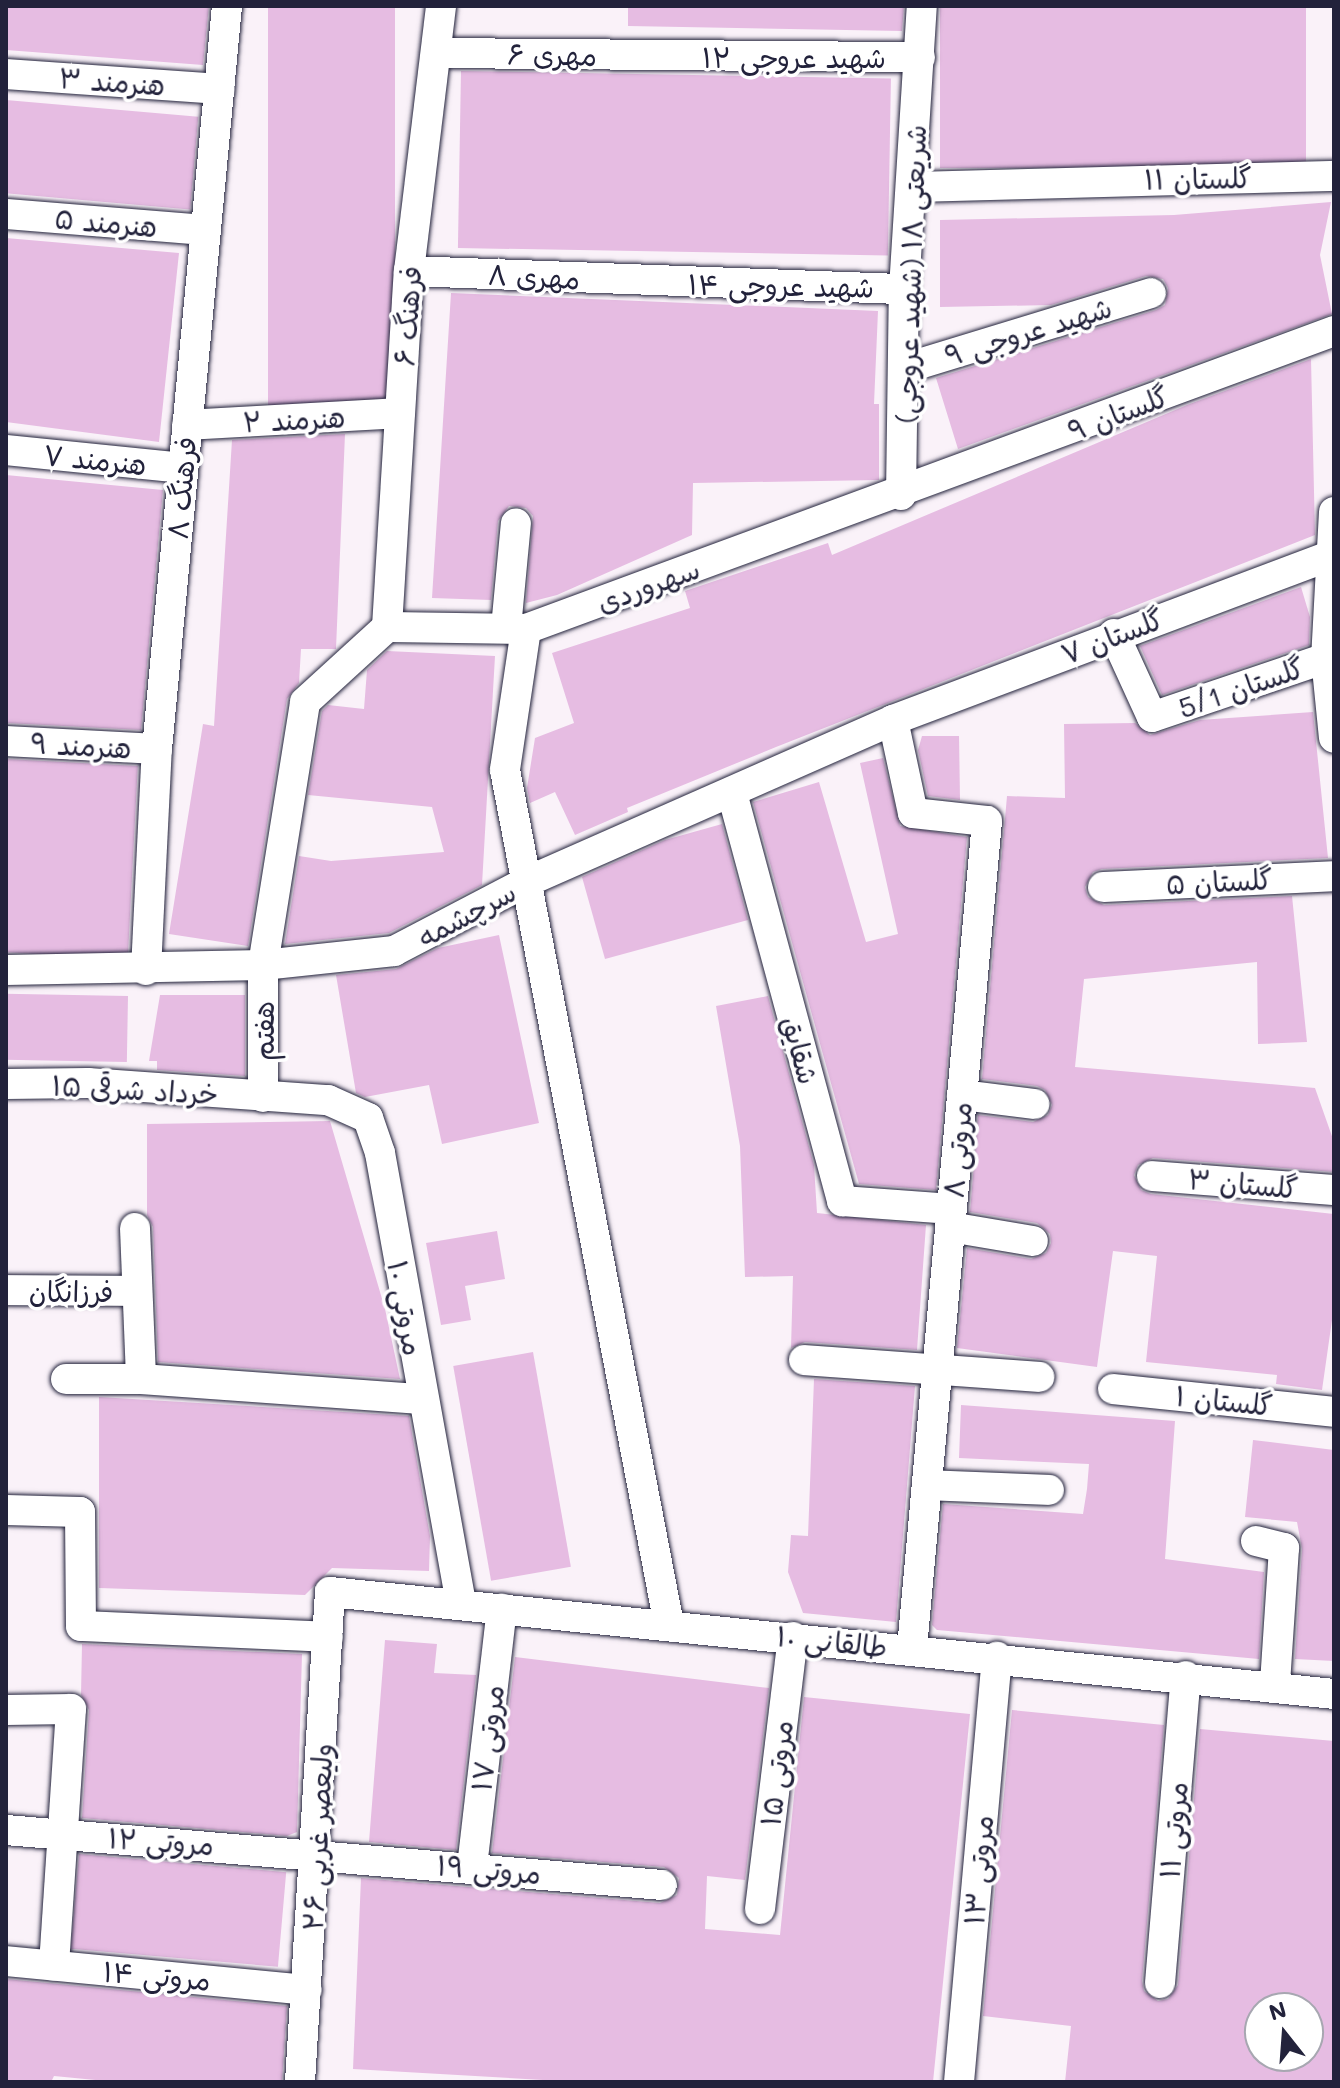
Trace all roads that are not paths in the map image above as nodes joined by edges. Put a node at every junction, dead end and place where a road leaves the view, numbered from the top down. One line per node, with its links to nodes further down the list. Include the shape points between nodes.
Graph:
1 (227, 6): 8 (street, فرهنگ ۸)
2 (441, 6): 4 (street, فرهنگ ۶)
3 (922, 6): 6 (street, شریعتی ۱۸ (شهید عروجی))
4 (437, 53): 5 (street, مهری ۶); 13 (street, فرهنگ ۶)
5 (668, 56): 6 (street, شهید عروجی ۱۲)
6 (920, 57): 10 (street, شریعتی ۱۸ (شهید عروجی))
7 (6, 74): 8 (street, هنرمند ۳)
8 (219, 89): 12 (street, فرهنگ ۸)
9 (1334, 176): 10 (street, گلستان ۱۱)
10 (911, 187): 15 (street, شریعتی ۱۸ (شهید عروجی))
11 (6, 214): 12 (street, هنرمند ۵)
12 (205, 230): 20 (street, فرهنگ ۸)
13 (409, 271): 14 (street, مهری ۸); 19 (street, فرهنگ ۶)
14 (658, 282): 15 (street, شهید عروجی ۱۴)
15 (904, 289): 18 (street, شریعتی ۱۸ (شهید عروجی))
16 (1151, 293): 18 (street, شهید عروجی ۹)
17 (1334, 331): 23 (street, گلستان ۹)
18 (906, 368): 23 (street, شریعتی ۱۸ (شهید عروجی))
19 (400, 413): 20 (street, هنرمند ۲); 27 (street, فرهنگ ۶)
20 (187, 425): 22 (street, فرهنگ ۸)
21 (6, 450): 22 (street, هنرمند ۷)
22 (183, 468): 34 (street, فرهنگ ۸)
23 (901, 495): 28 (street, سهروردی)
24 (1334, 512): 26 (street)
25 (516, 523): 28 (street)
26 (1333, 554): 29 (street, گلستان ۷); 30 (street)
27 (387, 627): 28 (street, سهروردی); 39 (street, هفتم, via 305,702)
28 (516, 629): 37 (street, via 505,770)
29 (1114, 634): 30 (street, گلستان 5/1, via 1152,717); 31 (street, گلستان ۷)
30 (1326, 658): 32 (street)
31 (893, 720): 35 (street, سرچشمه); 43 (street, مروتی ۸, via 913,813 987,821)
32 (1334, 738)
33 (6, 741): 34 (street, هنرمند ۹)
34 (157, 749): 41 (street, فرهنگ ۸)
35 (732, 793): 37 (street, سرچشمه); 48 (street, شقایق, via 842,1201)
36 (1334, 876): 38 (street, گلستان ۵)
37 (524, 883): 39 (street, سرچشمه, via 394,951); 68 (street)
38 (1103, 887)
39 (263, 965): 41 (street, سرچشمه); 44 (street, هفتم)
40 (6, 970): 41 (street, سرچشمه)
41 (146, 970)
42 (6, 1084): 44 (street, ۱۵ خرداد شرقی, via 88,1083)
43 (962, 1095): 45 (street); 48 (street, مروتی ۸)
44 (263, 1097): 59 (street, مروتی ۱۰, via 328,1100 368,1118 380,1153)
45 (1034, 1104)
46 (1152, 1176): 47 (street, گلستان ۳)
47 (1334, 1190)
48 (951, 1218): 50 (street); 54 (street, مروتی ۸)
49 (135, 1228): 52 (street)
50 (1033, 1241)
51 (6, 1290): 52 (street, فرزانگان)
52 (135, 1291): 57 (street)
53 (804, 1360): 54 (street)
54 (937, 1370): 55 (street); 61 (street, مروتی ۸)
55 (1039, 1377)
56 (66, 1379): 57 (street)
57 (141, 1379): 59 (street)
58 (1113, 1389): 60 (street, گلستان ۱)
59 (421, 1399): 66 (street, مروتی ۱۰)
60 (1334, 1412)
61 (927, 1485): 62 (street); 71 (street, مروتی ۸)
62 (1049, 1490)
63 (6, 1510): 69 (street, via 80,1512 81,1626)
64 (1256, 1541): 74 (street, via 1284,1548)
65 (330, 1592): 66 (street, طالقانی ۱۰); 69 (street, ولیعصر غربی ۲۶)
66 (461, 1605): 67 (street, طالقانی ۱۰)
67 (502, 1609): 68 (street, طالقانی ۱۰); 80 (street, مروتی ۱۷)
68 (669, 1625): 70 (street, طالقانی ۱۰)
69 (328, 1637): 79 (street, ولیعصر غربی ۲۶)
70 (793, 1637): 71 (street, طالقانی ۱۰); 82 (street, مروتی ۱۵)
71 (912, 1649): 72 (street, طالقانی ۱۰)
72 (997, 1657): 73 (street, طالقانی ۱۰); 88 (street, مروتی ۱۳)
73 (1186, 1676): 74 (street, طالقانی ۱۰); 85 (street, مروتی ۱۱)
74 (1275, 1684): 75 (street, طالقانی ۱۰)
75 (1334, 1694)
76 (6, 1710): 78 (street, via 71,1709)
77 (6, 1830): 78 (street, مروتی ۱۲)
78 (63, 1834): 79 (street, مروتی ۱۲); 84 (street)
79 (317, 1852): 80 (street, مروتی ۱۹); 86 (street, ولیعصر غربی ۲۶)
80 (472, 1867): 81 (street, مروتی ۱۹)
81 (662, 1885)
82 (760, 1909)
83 (6, 1961): 84 (street, مروتی ۱۴)
84 (54, 1965): 86 (street, مروتی ۱۴)
85 (1160, 1983)
86 (307, 1990): 87 (street, ولیعصر غربی ۲۶)
87 (300, 2082)
88 (959, 2082)

